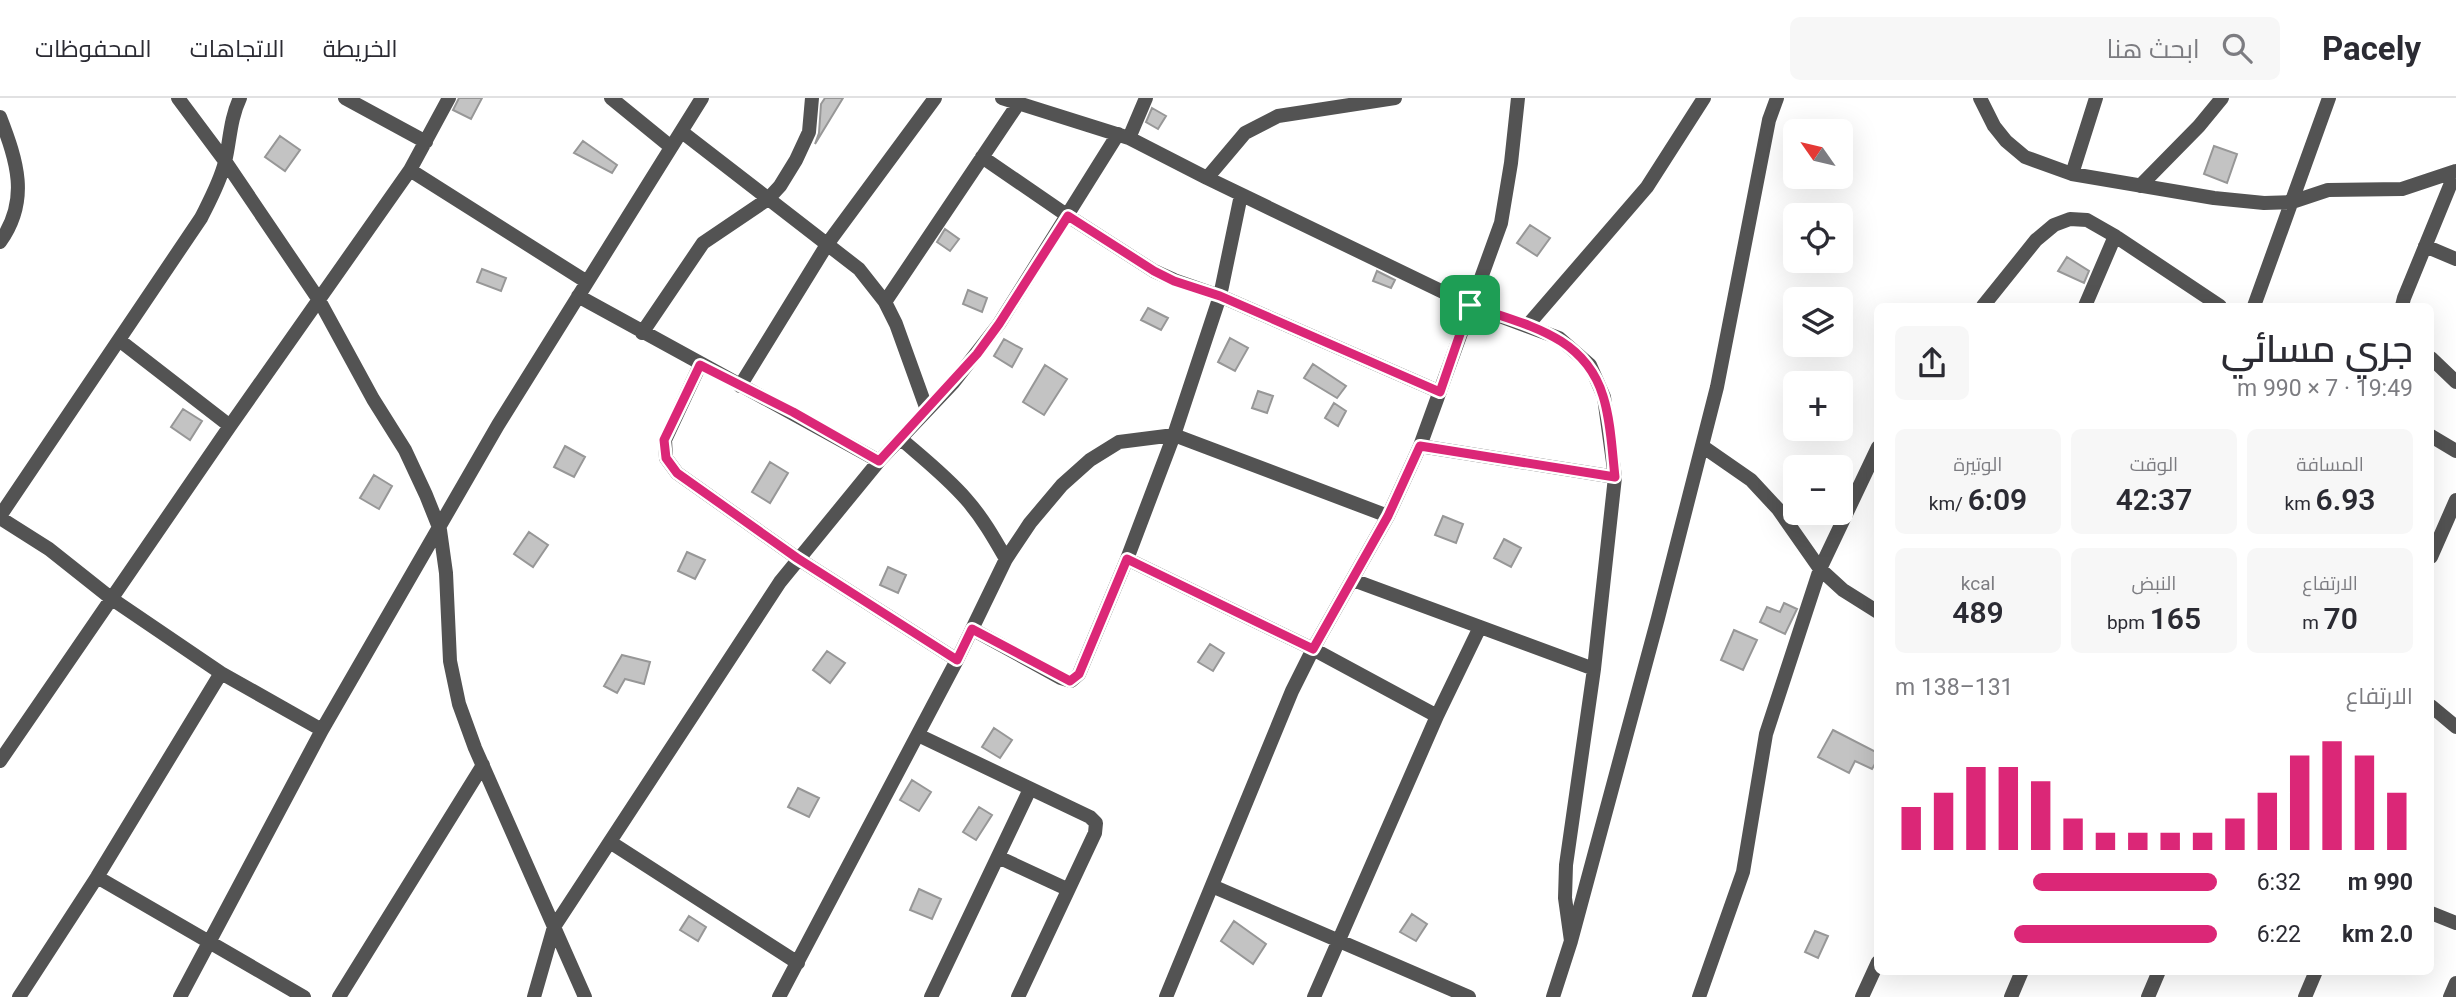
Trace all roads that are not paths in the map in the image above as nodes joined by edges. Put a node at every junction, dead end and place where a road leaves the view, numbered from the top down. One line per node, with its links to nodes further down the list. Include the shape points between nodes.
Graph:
1 (178, 98): 26 (street)
2 (240, 98): 26 (street)
3 (345, 98): 23 (street)
4 (449, 98): 23 (street)
5 (611, 98): 24 (street)
6 (702, 98): 21 (street)
7 (813, 98): 33 (street, via 809,132)
8 (935, 98): 38 (street)
9 (1002, 98): 19 (street)
10 (1146, 98): 22 (street)
11 (1395, 98): 30 (street, via 1278,116 1245,133)
12 (1518, 98): 51 (street, via 1501,223)
13 (1704, 98): 52 (street, via 1647,187)
14 (1777, 98): 66 (street)
15 (1980, 98): 29 (street, via 1994,126 2025,157)
16 (2096, 98): 29 (street)
17 (2222, 98): 31 (street)
18 (2329, 98): 34 (street)
19 (1018, 104): 22 (street); 25 (street)
20 (0, 117): 37 (street, via 18,173 19,200)
21 (682, 132): 24 (street); 33 (street)
22 (1123, 136): 30 (street); 35 (street)
23 (426, 142): 27 (street)
24 (671, 147): 41 (street)
25 (982, 157): 35 (street); 45 (street)
26 (225, 161): 44 (street); 54 (street, via 201,218)
27 (410, 170): 41 (street); 44 (street)
28 (2456, 171): 34 (street, via 2402,189 2328,190); 39 (street)
29 (2072, 174): 31 (street)
30 (1206, 178): 32 (street)
31 (2140, 186): 34 (street, via 2264,204)
32 (1241, 195): 43 (street); 51 (street)
33 (768, 199): 38 (street); 53 (street, via 703,243)
34 (2292, 202): 49 (street)
35 (1068, 216): 43 (street, via 1154,271); 60 (street, via 999,324)
36 (2115, 236): 46 (street, via 2087,220 2070,219 2054,225 2036,240); 47 (street); 48 (street)
37 (0, 242)
38 (828, 243): 45 (street, via 859,269); 58 (street)
39 (2424, 246): 40 (street); 50 (street)
40 (2456, 259)
41 (587, 282): 42 (street)
42 (578, 296): 53 (street); 74 (street)
43 (1220, 296): 59 (street); 62 (street)
44 (319, 300): 61 (street); 74 (street, via 405,450)
45 (885, 302): 60 (street)
46 (1985, 303)
47 (2086, 303)
48 (2216, 303)
49 (2255, 303)
50 (2403, 303)
51 (1470, 305): 52 (street); 59 (street)
52 (1527, 326): 70 (street, via 1559,338 1590,365 1604,397)
53 (642, 333): 56 (street)
54 (119, 340): 61 (street); 73 (street)
55 (2434, 361): 57 (street)
56 (700, 365): 58 (street); 76 (street, via 664,440 666,458 677,473)
57 (2456, 382)
58 (740, 386): 69 (street)
59 (1440, 392): 65 (street)
60 (927, 410): 64 (street)
61 (230, 426): 81 (street)
62 (1174, 435): 72 (street); 77 (street, via 1119,442 1090,460 1062,485); 78 (street)
63 (2434, 438): 67 (street)
64 (901, 439): 69 (street); 77 (street, via 967,499)
65 (1420, 446): 70 (street); 72 (street)
66 (1702, 446): 79 (street, via 1751,480 1778,509); 106 (street)
67 (2456, 452)
68 (1874, 455): 79 (street)
69 (879, 461): 76 (street)
70 (1615, 477): 87 (street)
71 (2456, 500): 75 (street)
72 (1388, 516): 80 (street)
73 (0, 517): 81 (street)
74 (440, 530): 92 (street); 95 (street, via 450,661 458,704)
75 (2434, 550)
76 (797, 558): 86 (street); 97 (street)
77 (1006, 559): 84 (street)
78 (1127, 559): 84 (street, via 1079,674 1070,681); 85 (street)
79 (1820, 569): 82 (street); 127 (street, via 1766,734 1743,872)
80 (1353, 580): 83 (street); 85 (street)
81 (112, 599): 88 (street); 94 (street)
82 (1874, 609)
83 (1479, 626): 87 (street); 90 (street)
84 (972, 629): 86 (street)
85 (1313, 649): 90 (street); 100 (street)
86 (957, 660): 93 (street)
87 (1594, 668): 106 (street, via 1566,864)
88 (221, 673): 92 (street); 99 (street)
89 (2434, 709): 91 (street)
90 (1437, 716): 105 (street)
91 (2456, 727)
92 (322, 730): 107 (street)
93 (918, 735): 96 (street); 108 (street)
94 (0, 761)
95 (483, 765): 104 (street); 117 (street)
96 (1030, 789): 98 (street); 101 (street, via 1096,823)
97 (610, 842): 104 (street); 108 (street)
98 (998, 857): 101 (street); 121 (street)
99 (97, 877): 107 (street); 114 (street)
100 (1212, 886): 105 (street); 123 (street)
101 (1067, 889): 122 (street)
102 (2434, 915): 103 (street)
103 (2456, 923)
104 (554, 927): 118 (street); 119 (street)
105 (1339, 940): 124 (street); 125 (street)
106 (1571, 941): 126 (street)
107 (209, 944): 115 (street); 116 (street)
108 (798, 963): 120 (street)
109 (1874, 971): 128 (street)
110 (2020, 975): 129 (street)
111 (2157, 975): 130 (street)
112 (2314, 975): 131 (street)
113 (2456, 983): 132 (street)
114 (19, 997)
115 (180, 997)
116 (304, 997)
117 (339, 997)
118 (534, 997)
119 (585, 997)
120 (779, 997)
121 (931, 997)
122 (1018, 997)
123 (1166, 997)
124 (1314, 997)
125 (1469, 997)
126 (1553, 997)
127 (1699, 997)
128 (1862, 997)
129 (2011, 997)
130 (2148, 997)
131 (2305, 997)
132 (2450, 997)

